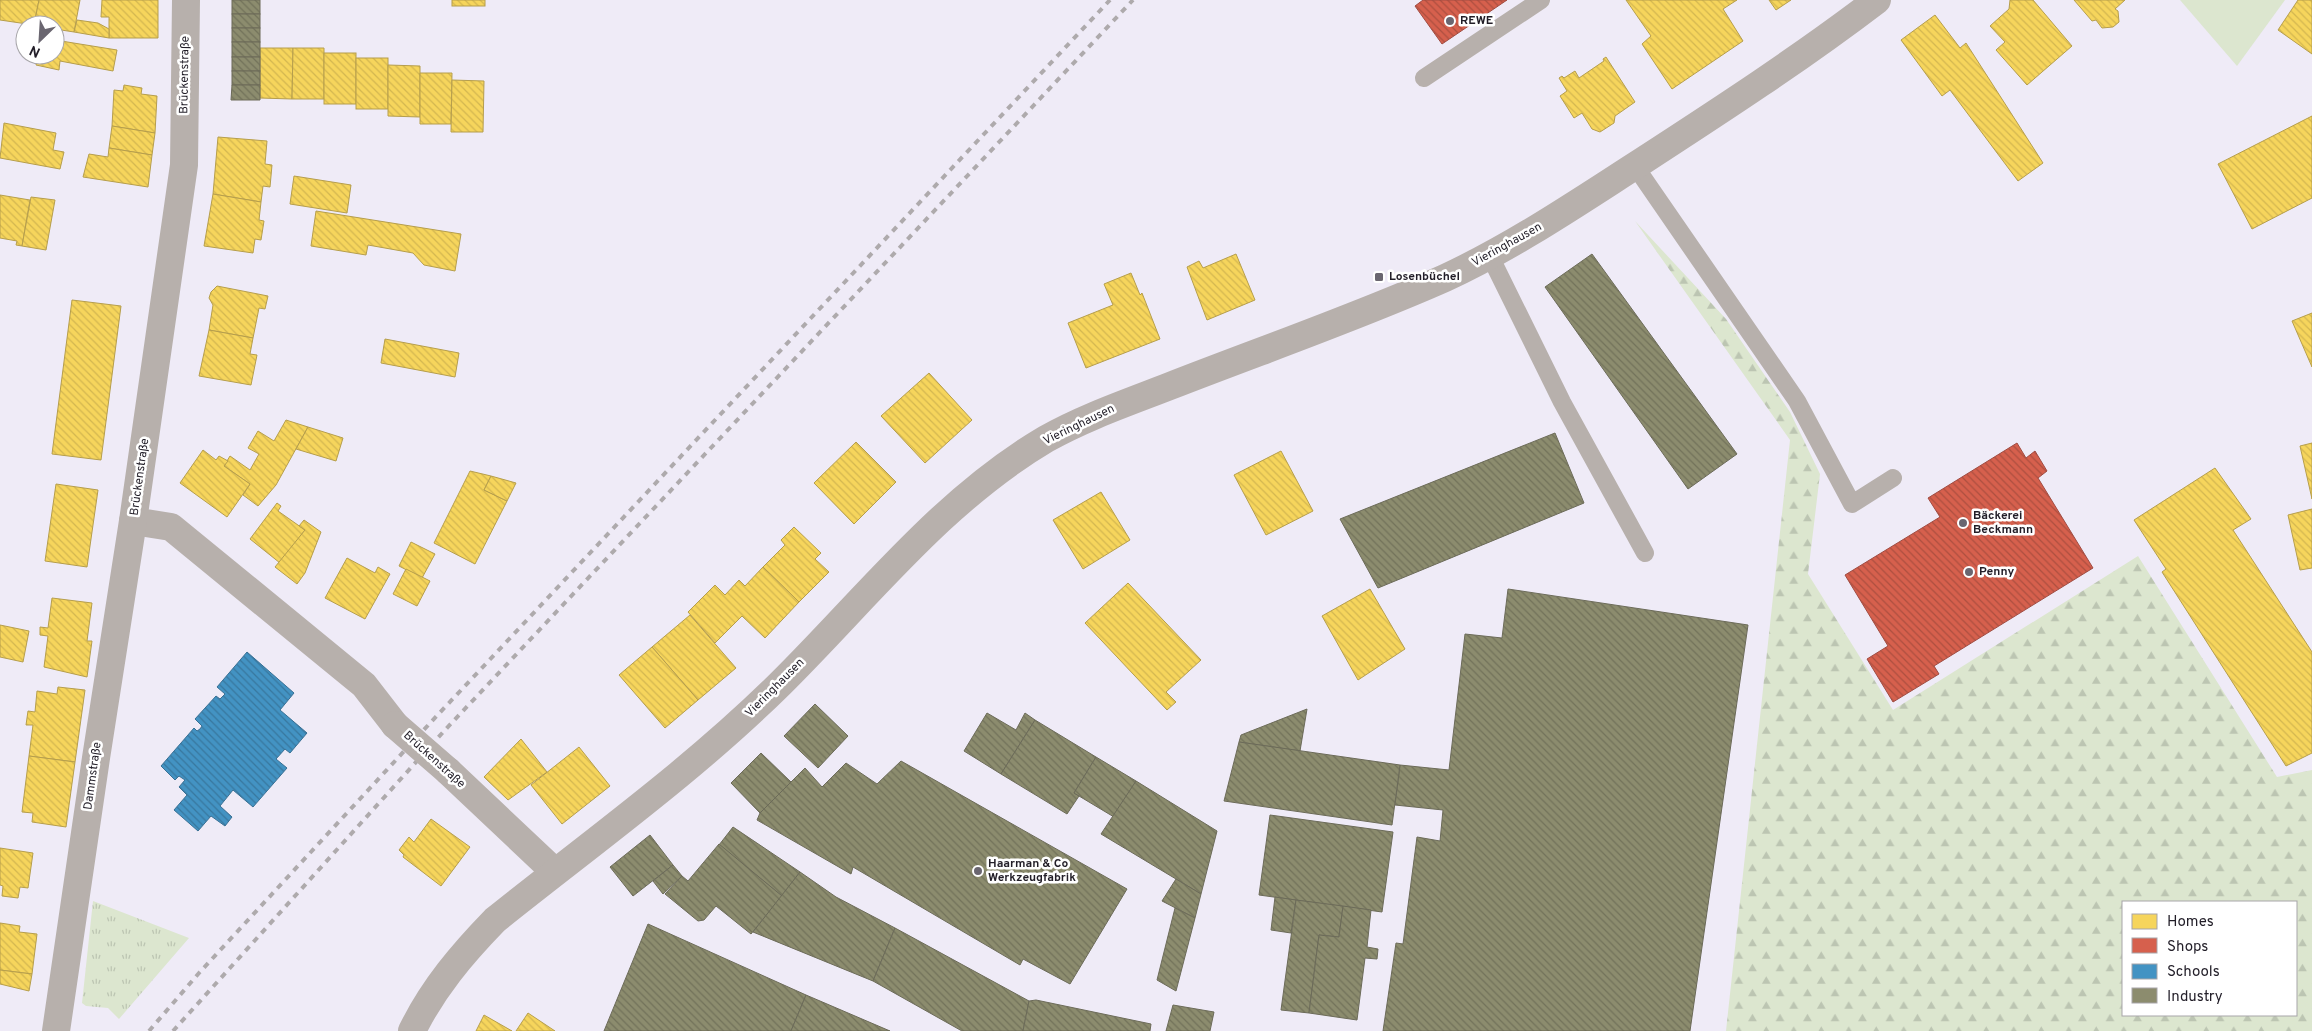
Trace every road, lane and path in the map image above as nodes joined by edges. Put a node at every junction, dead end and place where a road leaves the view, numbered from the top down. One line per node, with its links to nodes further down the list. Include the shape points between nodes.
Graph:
1 (186, 0): 8 (main road, Brückenstraße, via 184,165)
2 (1541, 0): 4 (lane)
3 (1877, 0): 5 (main road, Vieringhausen, via 1786,66)
4 (1424, 78)
5 (1635, 166): 6 (main road, Vieringhausen); 7 (lane, via 1797,401 1852,504)
6 (1490, 256): 9 (lane, via 1562,402); 10 (main road, Vieringhausen, via 1341,321 1096,415 1048,438 1008,464 956,505 904,554 782,682 719,742)
7 (1893, 478)
8 (133, 521): 10 (main road, Brückenstraße, bridge, via 171,527 364,685 395,725); 11 (main road, Dammstraße)
9 (1645, 553)
10 (554, 872): 12 (main road, Vieringhausen, via 495,920 462,953 435,990)
11 (56, 1031)
12 (412, 1031)

